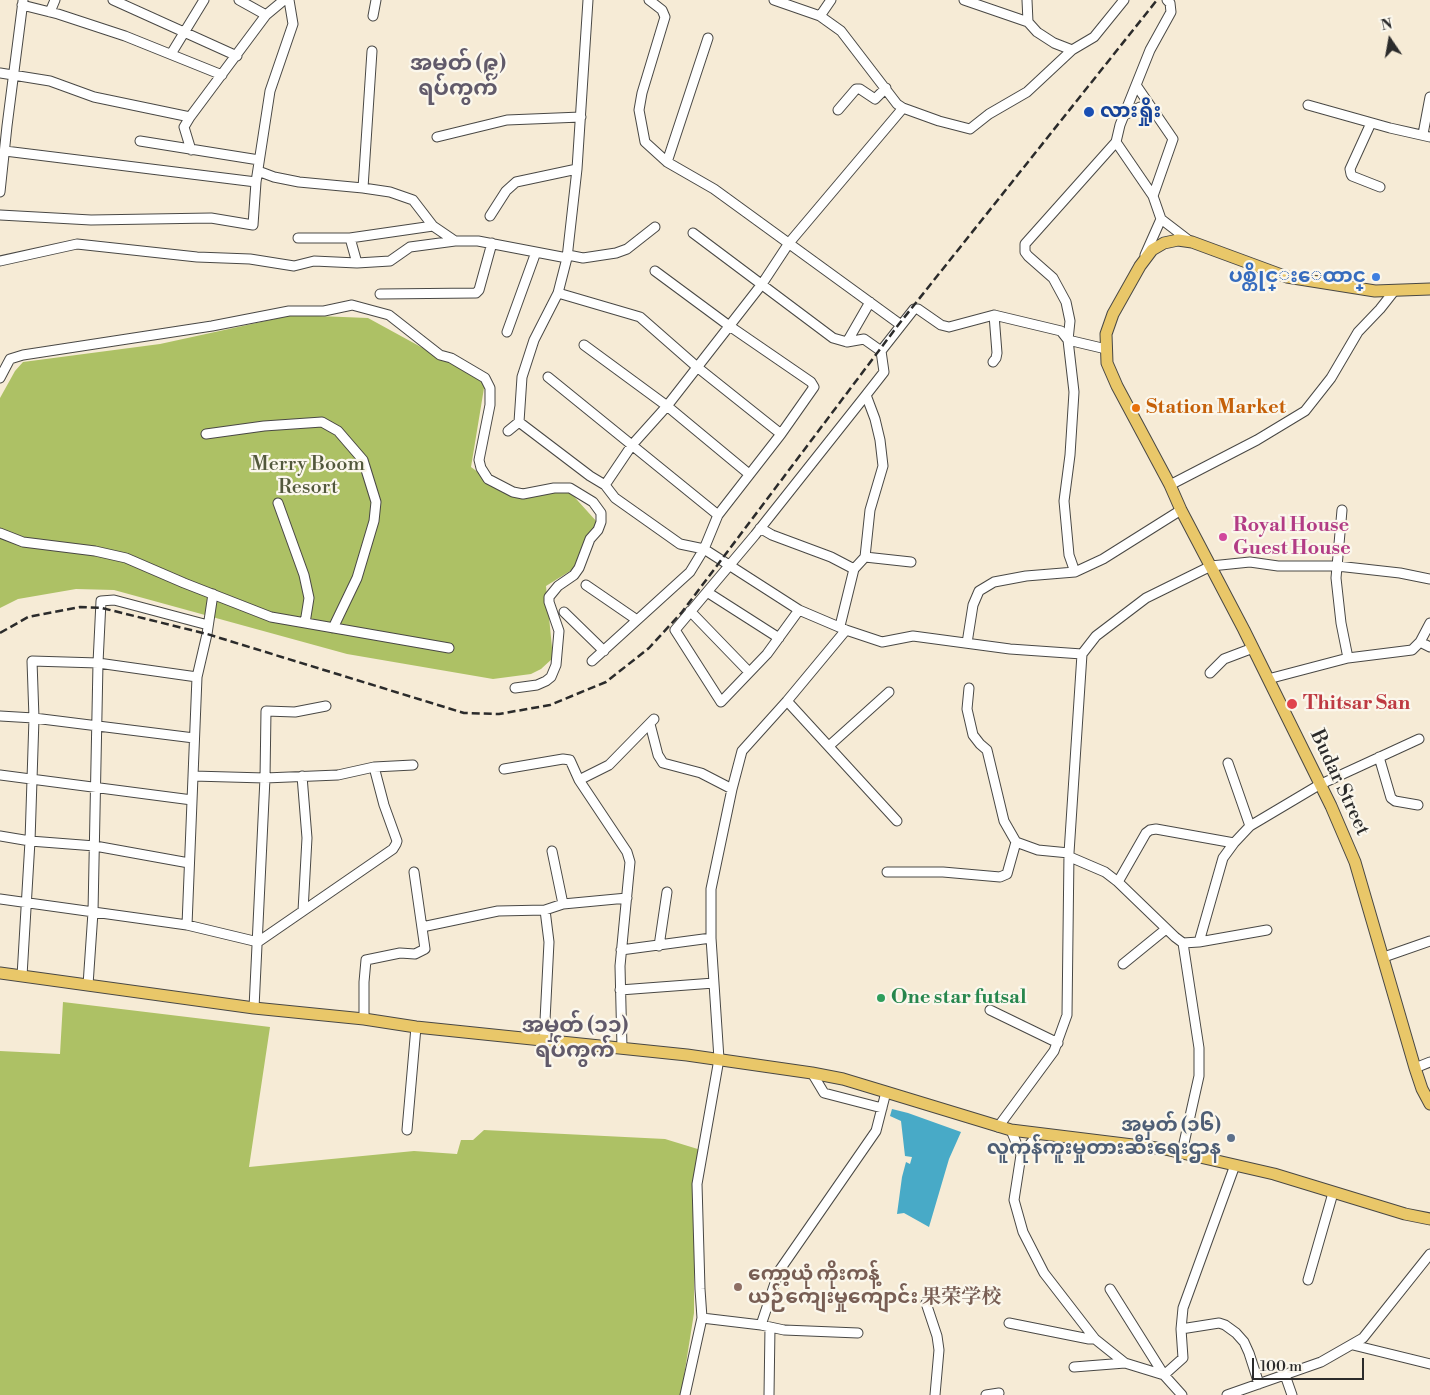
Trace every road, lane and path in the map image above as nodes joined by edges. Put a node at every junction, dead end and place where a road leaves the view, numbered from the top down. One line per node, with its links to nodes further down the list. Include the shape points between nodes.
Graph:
1 (55, 0): 17 (street)
2 (113, 0): 22 (street)
3 (204, 0): 22 (street)
4 (239, 0): 18 (street)
5 (284, 0): 18 (street)
6 (289, 0): 49 (street, via 293,24 270,91)
7 (376, 0): 19 (street)
8 (588, 0): 40 (street)
9 (649, 0): 50 (street, via 662,10 665,17 639,110 645,142)
10 (774, 0): 20 (street)
11 (831, 0): 20 (street)
12 (964, 0): 21 (street)
13 (1027, 0): 21 (street)
14 (1124, 0): 24 (street, via 1094,37)
15 (1167, 0): 31 (street, via 1171,12 1150,50)
16 (22, 2): 17 (street); 29 (street)
17 (50, 12): 26 (street)
18 (266, 15): 27 (street)
19 (373, 16)
20 (820, 16): 32 (street, via 841,30)
21 (1028, 22): 24 (street, via 1046,38)
22 (185, 33): 26 (street); 27 (street)
23 (708, 38): 50 (street)
24 (1072, 50): 35 (street, via 1027,92 970,129)
25 (372, 51): 56 (street)
26 (171, 54): 30 (street)
27 (237, 56): 30 (street)
28 (0, 73): 29 (street)
29 (14, 74): 39 (street, via 94,97); 42 (street)
30 (222, 75): 39 (street)
31 (1136, 85): 36 (street); 38 (street)
32 (886, 88): 35 (street); 37 (street, via 875,99 856,89)
33 (1430, 97): 43 (street)
34 (1308, 105): 41 (street)
35 (903, 108): 70 (street)
36 (1152, 108): 38 (street, via 1140,107); 58 (street, via 1173,139)
37 (838, 110)
38 (1123, 116): 46 (street)
39 (190, 117): 47 (street, via 184,127)
40 (581, 117): 44 (street, via 507,120); 51 (street)
41 (1372, 123): 43 (street); 55 (street, via 1350,169 1352,176)
42 (3, 126): 48 (street)
43 (1426, 136)
44 (436, 137)
45 (140, 141): 47 (street)
46 (1116, 142): 58 (street); 87 (street, via 1025,244 1025,252 1053,278 1066,302 1070,321)
47 (191, 150): 49 (street)
48 (5, 151): 53 (street); 54 (street)
49 (259, 160): 52 (street)
50 (667, 162): 70 (street, via 714,189)
51 (577, 169): 60 (street, via 516,182); 72 (street)
52 (258, 170): 54 (street); 56 (street, via 298,182)
53 (1, 180): 57 (street)
54 (256, 182): 59 (street, via 253,225 211,218 91,220)
55 (1380, 187)
56 (363, 188): 62 (street, via 413,200)
57 (0, 192)
58 (1153, 196): 61 (street)
59 (0, 215)
60 (490, 216)
61 (1161, 219): 68 (street); 75 (street)
62 (433, 226): 66 (street); 67 (street)
63 (655, 227): 72 (street, via 627,249 616,253)
64 (693, 233): 77 (street)
65 (298, 238): 66 (street)
66 (350, 238): 74 (street)
67 (455, 241): 69 (street); 74 (street, via 410,247 390,261)
68 (1192, 242): 75 (main road, Budar Street, via 1164,242 1152,250); 79 (main road, via 1287,277 1375,291)
69 (492, 243): 71 (street); 81 (street, via 476,293)
70 (789, 244): 77 (street); 82 (street)
71 (536, 252): 72 (street); 86 (street)
72 (568, 257): 80 (street)
73 (0, 261): 74 (street, via 77,244 197,257 250,259 294,266 314,261)
74 (357, 264)
75 (1140, 266): 90 (main road, Budar Street, via 1113,314 1106,334)
76 (655, 271): 85 (street)
77 (762, 284): 85 (street); 88 (street, via 833,338)
78 (1430, 289): 79 (main road)
79 (1395, 290): 105 (street, via 1358,332 1331,378 1305,411)
80 (558, 293): 93 (street, via 640,317); 98 (street, via 534,340 522,377)
81 (380, 294)
82 (870, 302): 84 (street); 88 (street)
83 (994, 315): 84 (street, via 949,327 914,309); 87 (street, via 1061,331); 92 (street, via 997,353)
84 (901, 325): 91 (street)
85 (728, 326): 93 (street); 101 (street, via 811,382 814,388)
86 (507, 332)
87 (1068, 340): 90 (street); 119 (street, via 1074,392 1064,501 1069,555)
88 (847, 342): 91 (street, via 864,339)
89 (584, 345): 97 (street)
90 (1106, 349): 105 (main road, Budar Street, via 1107,362 1117,386)
91 (881, 351): 96 (street, via 884,372)
92 (993, 362)
93 (697, 367): 97 (street); 101 (street)
94 (548, 377): 102 (street)
95 (0, 378): 148 (street, via 10,359 23,355 289,311 324,311 352,305 389,314 440,355 485,378 490,388 490,405 480,468 488,479 522,494 570,488 593,502 601,513 598,530 590,539 579,568 549,597 559,631 556,665 551,677 537,684)
96 (866, 395): 110 (street); 113 (street, via 879,433 883,466 870,510)
97 (667, 406): 102 (street); 103 (street)
98 (519, 422): 99 (street); 104 (street)
99 (508, 431)
100 (206, 434): 131 (street, via 322,422 338,431 363,460 376,502 374,521 357,578)
101 (781, 434): 103 (street)
102 (632, 445): 104 (street); 109 (street)
103 (749, 474): 109 (street)
104 (605, 485): 112 (street, via 615,498 680,544)
105 (1170, 485): 107 (main road, Budar Street)
106 (278, 503): 128 (street, via 304,575 309,598)
107 (1181, 510): 116 (main road, Budar Street); 119 (street, via 1103,559)
108 (1342, 510): 117 (street)
109 (718, 516): 112 (street)
110 (760, 528): 115 (street); 118 (street)
111 (0, 533): 123 (street, via 23,542 126,558)
112 (704, 549): 115 (street); 127 (street, via 690,572)
113 (865, 557): 114 (street); 118 (street)
114 (911, 562)
115 (730, 566): 122 (street); 124 (street)
116 (1211, 566): 117 (street, via 1250,562 1278,566); 138 (main road, Budar Street); 140 (street, via 1146,598 1096,636)
117 (1337, 566): 120 (street); 141 (street, via 1341,623)
118 (854, 569): 132 (street)
119 (1076, 572): 135 (street, via 1018,577 994,582 979,591)
120 (1430, 579)
121 (586, 585): 127 (street)
122 (707, 592): 126 (street); 133 (street)
123 (213, 594): 128 (street, via 271,617); 130 (street)
124 (799, 610): 132 (street); 133 (street)
125 (564, 612): 139 (street)
126 (690, 612): 144 (street); 144 (street, via 675,630 721,702)
127 (637, 620): 139 (street)
128 (305, 623): 131 (street)
129 (1430, 623): 134 (street)
130 (208, 625): 143 (street, via 114,600 101,601); 146 (street)
131 (333, 628): 137 (street)
132 (843, 628): 135 (street, via 882,642 913,636); 151 (street)
133 (779, 638): 144 (street)
134 (1420, 642): 136 (street); 141 (street, via 1412,650)
135 (967, 643): 140 (street)
136 (1430, 647)
137 (449, 648)
138 (1253, 648): 145 (street, via 1224,659); 147 (main road, Budar Street)
139 (604, 651): 142 (street)
140 (1082, 654): 183 (street)
141 (1348, 658): 147 (street)
142 (592, 661)
143 (98, 663): 146 (street); 154 (street, via 32,661); 155 (street)
144 (749, 672)
145 (1210, 672)
146 (197, 677): 156 (street)
147 (1268, 680): 170 (main road, Budar Street)
148 (515, 688)
149 (969, 688): 179 (street, via 967,709 973,735 987,750 1004,821)
150 (889, 692): 158 (street)
151 (787, 701): 158 (street); 172 (street, via 742,751)
152 (326, 706): 167 (street, via 295,712 266,711)
153 (0, 716): 154 (street)
154 (34, 718): 155 (street); 168 (street)
155 (97, 726): 156 (street); 171 (street)
156 (194, 738): 165 (street)
157 (1419, 739): 159 (street)
158 (829, 746): 175 (street)
159 (1379, 757): 170 (street); 174 (street, via 1391,798)
160 (1228, 763): 176 (street)
161 (413, 765): 162 (street)
162 (374, 767): 166 (street, via 338,775); 194 (street, via 398,841 392,849)
163 (504, 769): 169 (street, via 570,760)
164 (0, 775): 168 (street)
165 (193, 776): 167 (street); 173 (street)
166 (302, 776): 167 (street); 194 (street, via 307,838)
167 (265, 778): 202 (street)
168 (31, 780): 171 (street); 178 (street)
169 (580, 780): 172 (street, via 610,765 652,721 658,755 663,762 701,774); 189 (street, via 627,852 630,862)
170 (1320, 785): 176 (street); 207 (main road, Budar Street, via 1355,862)
171 (96, 787): 173 (street); 181 (street)
172 (732, 789): 200 (street, via 711,889)
173 (192, 800): 184 (street)
174 (1418, 805)
175 (897, 821)
176 (1250, 826): 180 (street)
177 (0, 836): 178 (street)
178 (30, 840): 181 (street); 191 (street)
179 (1016, 842): 183 (street, via 1038,850); 186 (street, via 1005,876)
180 (1234, 843): 187 (street, via 1150,830); 203 (street, via 1224,858)
181 (94, 846): 184 (street); 195 (street)
182 (552, 851): 192 (street)
183 (1070, 855): 187 (street); 219 (street, via 1067,1015)
184 (189, 863): 196 (street)
185 (414, 872): 197 (street)
186 (886, 872)
187 (1118, 882): 198 (street)
188 (667, 892): 205 (street)
189 (626, 898): 192 (street); 206 (street)
190 (0, 899): 191 (street)
191 (27, 904): 195 (street); 210 (street)
192 (563, 904): 193 (street)
193 (545, 910): 197 (street, via 498,911); 218 (street, via 549,942)
194 (303, 911): 202 (street)
195 (93, 912): 196 (street); 212 (street)
196 (187, 924): 202 (street)
197 (422, 927): 216 (street, via 425,949 415,954 400,953 366,960)
198 (1166, 929): 204 (street); 208 (street)
199 (1267, 930): 203 (street)
200 (710, 938): 205 (street); 211 (street)
201 (1430, 941): 207 (street)
202 (258, 942): 214 (street)
203 (1199, 942): 204 (street)
204 (1183, 943): 232 (street, via 1199,1048 1199,1076)
205 (659, 946): 206 (street)
206 (621, 950): 213 (street)
207 (1384, 957): 223 (main road, Budar Street)
208 (1123, 964)
209 (0, 973): 210 (main road)
210 (22, 976): 212 (main road)
211 (714, 983): 213 (street); 221 (street)
212 (88, 985): 214 (main road)
213 (620, 990): 220 (street)
214 (254, 1008): 216 (main road)
215 (990, 1010): 219 (street)
216 (364, 1019): 217 (main road)
217 (416, 1027): 218 (main road); 229 (street)
218 (544, 1040): 220 (main road)
219 (1058, 1043): 228 (street)
220 (622, 1048): 221 (main road)
221 (719, 1059): 224 (main road); 241 (street, via 697,1184)
222 (1430, 1062): 223 (street)
223 (1415, 1068): 226 (main road, Budar Street)
224 (812, 1073): 225 (main road); 227 (street, via 824,1093)
225 (886, 1092): 227 (street); 228 (main road)
226 (1430, 1104)
227 (882, 1108): 243 (street, via 876,1131 779,1271)
228 (998, 1127): 230 (main road)
229 (407, 1130)
230 (1011, 1130): 231 (main road); 233 (street)
231 (1038, 1134): 232 (main road); 233 (street)
232 (1182, 1152): 234 (main road)
233 (1021, 1155): 246 (street, via 1014,1200 1023,1232 1044,1273)
234 (1235, 1165): 235 (main road); 244 (street, via 1183,1308)
235 (1333, 1193): 236 (main road); 238 (street)
236 (1430, 1219)
237 (1430, 1254): 247 (street, via 1363,1338)
238 (1308, 1280)
239 (1110, 1289): 251 (street)
240 (926, 1303): 257 (street, via 939,1350)
241 (702, 1318): 243 (street); 255 (street)
242 (1009, 1324): 246 (street)
243 (765, 1326): 245 (street, via 784,1330); 256 (street)
244 (1181, 1329): 251 (street, via 1183,1358); 253 (street, via 1219,1324 1236,1333 1249,1353)
245 (858, 1333)
246 (1095, 1339): 248 (street)
247 (1353, 1345): 249 (street); 252 (street, via 1321,1362)
248 (1125, 1363): 250 (street); 251 (street)
249 (1430, 1364)
250 (1074, 1367)
251 (1164, 1375): 259 (street)
252 (1285, 1375): 253 (street); 261 (street)
253 (1259, 1384): 260 (street)
254 (999, 1393): 258 (street)
255 (685, 1395)
256 (769, 1395)
257 (935, 1395)
258 (986, 1395)
259 (1182, 1395)
260 (1227, 1395)
261 (1292, 1395)

